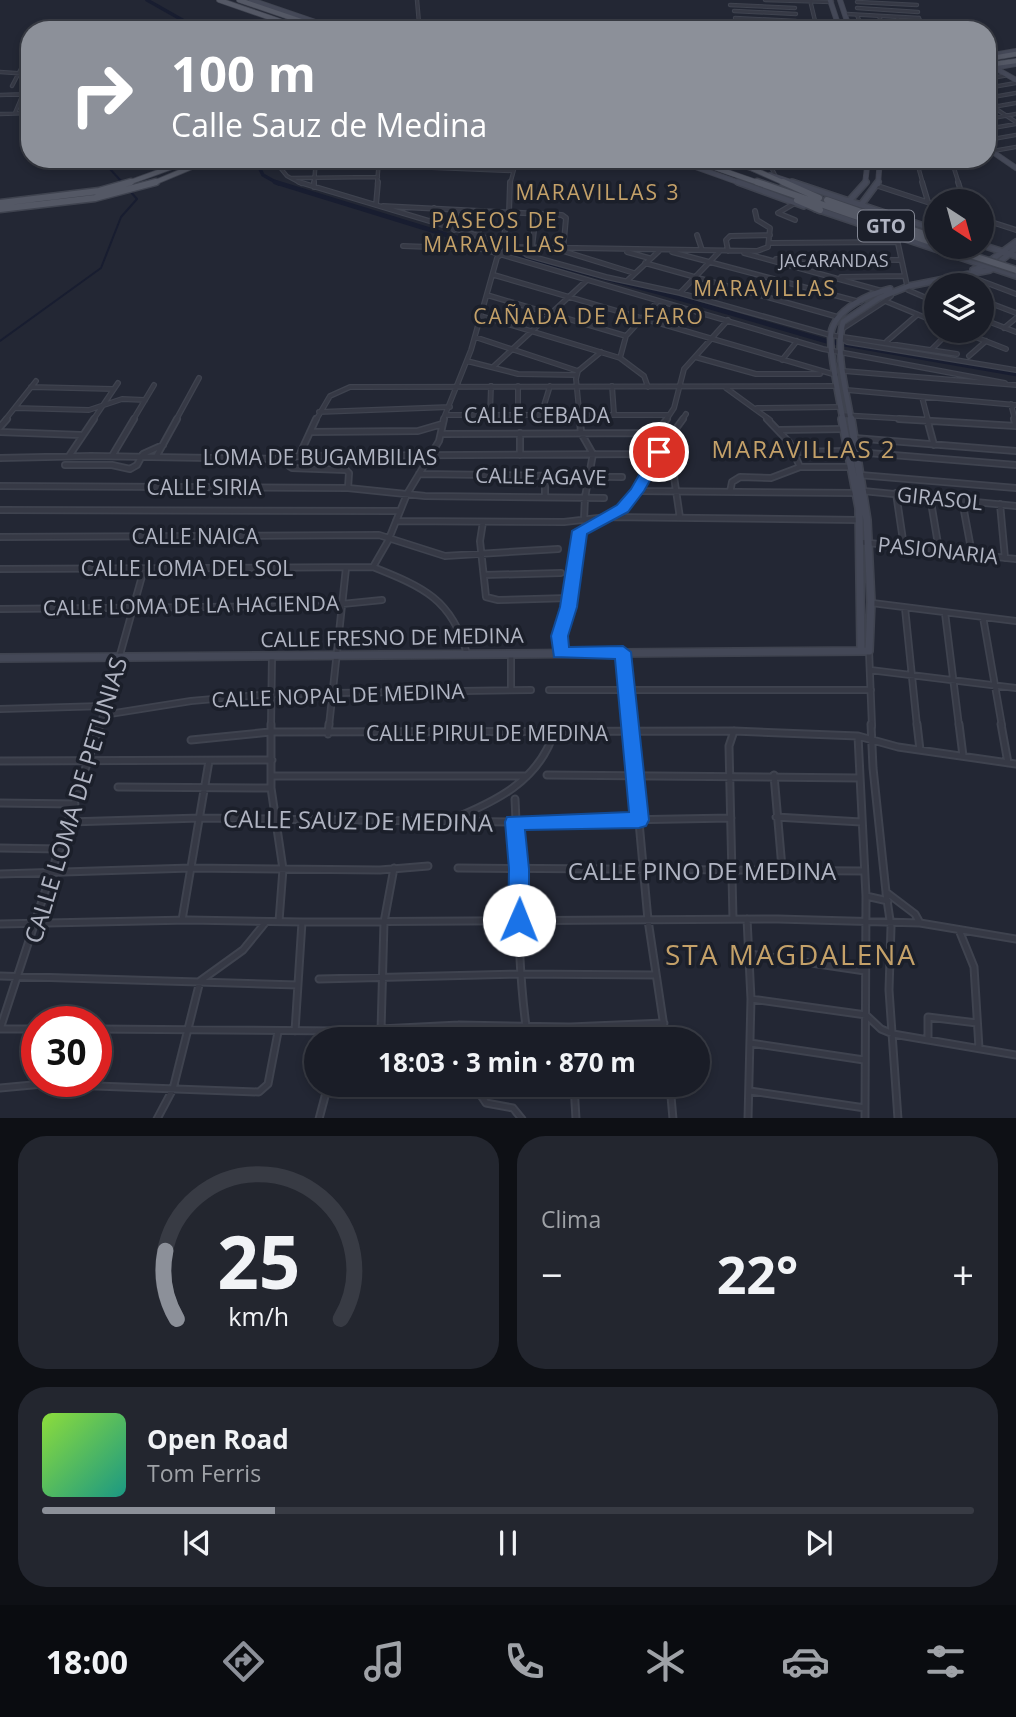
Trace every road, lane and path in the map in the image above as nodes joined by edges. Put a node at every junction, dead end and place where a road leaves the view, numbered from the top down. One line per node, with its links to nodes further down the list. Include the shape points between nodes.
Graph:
1 (219, 0): 28 (main road)
2 (239, 0): 29 (main road)
3 (251, 0): 20 (street)
4 (417, 0): 32 (street)
5 (729, 0): 14 (street)
6 (765, 0): 7 (street)
7 (773, 0): 10 (street)
8 (840, 0): 21 (street)
9 (917, 0): 15 (street)
10 (793, 1): 11 (street); 16 (street)
11 (811, 1): 12 (street); 35 (street)
12 (831, 1): 36 (street)
13 (857, 1): 15 (street); 17 (street)
14 (730, 5): 16 (street); 18 (street)
15 (917, 5): 19 (street)
16 (795, 8): 22 (street)
17 (857, 8): 19 (street); 23 (street)
18 (734, 11): 22 (street); 26 (street)
19 (918, 12): 27 (street)
20 (291, 13): 30 (main road); 31 (street)
21 (847, 13): 23 (street); 37 (street)
22 (796, 14): 34 (street)
23 (858, 15): 24 (street); 38 (street)
24 (879, 16): 25 (street); 39 (street)
25 (897, 17): 27 (street); 40 (street)
26 (735, 18): 33 (street); 34 (street)
27 (919, 18): 41 (street)
28 (280, 21)
29 (302, 21)
30 (309, 21)
31 (314, 21)
32 (419, 21)
33 (735, 21)
34 (796, 21)
35 (815, 21)
36 (837, 21)
37 (848, 21)
38 (860, 21)
39 (881, 21)
40 (899, 21)
41 (920, 21)
42 (1016, 53): 43 (main road)
43 (996, 56)
44 (1016, 62): 45 (main road); 46 (street)
45 (996, 65)
46 (1001, 66): 47 (street); 52 (street)
47 (996, 67)
48 (996, 68): 52 (street)
49 (21, 69): 51 (street)
50 (0, 72): 51 (street)
51 (19, 73): 55 (street)
52 (1014, 77): 53 (street); 54 (street)
53 (996, 78)
54 (996, 84)
55 (12, 86)
56 (1016, 93): 59 (street)
57 (21, 94): 58 (street)
58 (0, 95)
59 (996, 96)
60 (21, 99): 64 (street)
61 (1016, 103): 62 (street)
62 (996, 106)
63 (996, 109): 68 (street)
64 (15, 113): 65 (street); 66 (street)
65 (21, 113)
66 (0, 114)
67 (1016, 114): 68 (street)
68 (1007, 116): 69 (street); 70 (street)
69 (996, 118)
70 (1016, 123): 71 (street)
71 (996, 127)
72 (1016, 135): 73 (street)
73 (996, 138)
74 (1016, 147): 75 (street)
75 (996, 150)
76 (996, 156): 78 (street)
77 (1016, 160): 78 (street)
78 (1006, 162): 95 (street)
79 (170, 168): 105 (main road)
80 (188, 168): 105 (main road, via 141,187)
81 (281, 168): 100 (street)
82 (316, 168): 101 (street)
83 (378, 168): 98 (street)
84 (438, 168): 97 (street)
85 (513, 168): 97 (street)
86 (715, 168): 112 (street)
87 (717, 168): 104 (main road, GTO)
88 (738, 168): 108 (main road, GTO)
89 (749, 168): 96 (street)
90 (772, 168): 99 (street)
91 (867, 168): 109 (street, via 868,181)
92 (879, 168): 102 (street)
93 (919, 168): 106 (street)
94 (954, 168): 107 (street)
95 (1016, 168)
96 (753, 169): 99 (street); 108 (main road)
97 (512, 171): 122 (street)
98 (377, 177): 101 (street); 113 (street)
99 (776, 177): 109 (street)
100 (290, 178): 101 (street); 103 (street)
101 (315, 178): 103 (street)
102 (878, 186): 110 (street); 114 (street)
103 (314, 187): 113 (street)
104 (773, 187): 115 (main road, GTO); 119 (main road)
105 (120, 189): 111 (main road); 117 (main road, via 70,202)
106 (925, 189)
107 (960, 189)
108 (818, 198): 115 (main road, GTO)
109 (849, 201): 114 (street)
110 (924, 201)
111 (0, 203)
112 (795, 203): 119 (street); 124 (street, via 778,213)
113 (378, 205): 116 (street); 125 (street)
114 (861, 205): 127 (street)
115 (839, 207): 130 (main road, GTO); 135 (main road, GTO)
116 (434, 208): 118 (street); 125 (street)
117 (0, 209)
118 (457, 210): 120 (street); 128 (street)
119 (820, 210): 136 (street)
120 (485, 211): 122 (street); 133 (street)
121 (755, 211): 132 (street, via 758,222 770,228)
122 (509, 213): 123 (street); 138 (street)
123 (537, 214): 145 (street); 147 (street, via 564,215)
124 (795, 220)
125 (432, 223): 128 (street)
126 (994, 223): 129 (street)
127 (924, 226)
128 (454, 230): 133 (street)
129 (1016, 230)
130 (924, 234)
131 (697, 235): 152 (street)
132 (770, 235): 139 (street); 154 (street, via 730,236)
133 (477, 236): 138 (street)
134 (424, 238): 141 (street)
135 (924, 239)
136 (897, 240): 139 (street); 144 (street); 165 (street)
137 (1016, 242): 156 (street)
138 (502, 243): 142 (street)
139 (769, 243): 155 (street, via 762,250)
140 (403, 246): 141 (street)
141 (420, 246): 157 (street)
142 (508, 247): 143 (street); 157 (street)
143 (516, 247): 145 (street); 179 (street, via 537,257)
144 (924, 247)
145 (532, 248): 147 (street)
146 (1016, 248): 158 (street)
147 (563, 249): 148 (street); 172 (street)
148 (619, 249): 150 (street); 160 (street)
149 (994, 249): 156 (street)
150 (659, 250): 151 (street); 160 (street)
151 (665, 250): 152 (street); 168 (street)
152 (702, 250): 153 (street)
153 (721, 251): 154 (street); 168 (street)
154 (728, 251): 155 (street)
155 (736, 251): 161 (street)
156 (1002, 251): 158 (street); 169 (street)
157 (500, 253): 174 (street); 178 (street)
158 (1009, 254): 159 (street); 170 (street)
159 (1016, 256)
160 (650, 258): 167 (street)
161 (768, 259): 165 (street, JACARANDAS); 176 (street)
162 (962, 259): 166 (street)
163 (983, 259): 171 (main road, bridge)
164 (990, 259): 171 (main road, bridge)
165 (901, 260): 181 (street)
166 (967, 261): 169 (street); 173 (street, via 973,267)
167 (645, 263): 172 (street); 175 (street)
168 (709, 263): 175 (street); 191 (street)
169 (983, 266): 170 (street); 173 (street)
170 (992, 269): 171 (street); 173 (street)
171 (1016, 270)
172 (634, 273): 179 (street)
173 (965, 273)
174 (494, 275): 186 (street); 188 (street)
175 (696, 277): 184 (street); 197 (street)
176 (835, 278): 181 (street); 183 (street)
177 (924, 279): 181 (street)
178 (587, 280): 188 (street); 189 (street)
179 (628, 280): 184 (street)
180 (924, 281): 181 (street)
181 (905, 282): 183 (street); 187 (street, via 911,292)
182 (994, 285): 185 (street)
183 (885, 292): 190 (street, via 891,296); 191 (street); 203 (street, via 851,315)
184 (680, 293): 208 (street)
185 (1016, 294)
186 (487, 295): 193 (street); 195 (street)
187 (924, 297)
188 (568, 298): 193 (street); 199 (street)
189 (659, 301): 199 (street); 200 (street)
190 (885, 301): 194 (street); 203 (street)
191 (861, 302): 197 (street)
192 (994, 306): 196 (street)
193 (551, 314): 204 (street); 207 (street)
194 (918, 315): 198 (street); 211 (street)
195 (481, 316): 204 (street); 206 (street)
196 (1016, 316): 202 (street)
197 (838, 317): 208 (street)
198 (924, 317)
199 (640, 319): 207 (street); 209 (street)
200 (727, 320): 209 (street); 210 (street)
201 (994, 324): 202 (street)
202 (1004, 328): 205 (street)
203 (841, 330): 215 (street)
204 (532, 331): 216 (street); 219 (street)
205 (1016, 332)
206 (475, 337): 216 (street); 225 (street)
207 (625, 337): 223 (street)
208 (830, 337): 215 (street); 215 (street)
209 (710, 339): 222 (street); 224 (street)
210 (797, 341): 215 (street); 224 (street)
211 (886, 342): 215 (street); 218 (street)
212 (938, 343): 218 (street)
213 (984, 343): 221 (street)
214 (991, 343): 217 (street)
215 (837, 347): 227 (street, via 848,342); 230 (street); 234 (street)
216 (513, 349): 226 (street); 228 (street)
217 (1006, 349)
218 (931, 350): 220 (street)
219 (601, 352): 223 (street); 228 (street)
220 (957, 354)
221 (969, 356)
222 (695, 357): 229 (street, via 756,374); 246 (street, via 681,374)
223 (620, 358): 245 (street, via 640,372)
224 (782, 360): 229 (street)
225 (467, 361): 226 (street); 237 (street)
226 (493, 367): 228 (street, via 527,375)
227 (1016, 370)
228 (577, 373): 241 (street)
229 (824, 373): 230 (street)
230 (840, 373): 234 (street); 243 (street); 249 (street)
231 (199, 379): 282 (street)
232 (36, 381): 244 (street)
233 (118, 383): 248 (street)
234 (1005, 383): 235 (street)
235 (1016, 384)
236 (154, 385): 253 (street)
237 (458, 386): 238 (street); 255 (street); 259 (street, via 350,387 332,392)
238 (491, 386): 239 (street); 265 (street)
239 (518, 386): 240 (street); 266 (street)
240 (550, 386): 241 (street); 267 (street)
241 (579, 386): 242 (street); 261 (street)
242 (612, 386): 245 (street); 262 (street)
243 (838, 386): 247 (street); 260 (street)
244 (31, 387): 248 (street); 256 (street)
245 (648, 387): 246 (street)
246 (679, 387): 247 (street); 268 (street)
247 (724, 387): 257 (street)
248 (113, 389): 250 (street)
249 (847, 390): 251 (street); 260 (street)
250 (109, 395): 252 (street); 258 (street)
251 (922, 397): 254 (street); 269 (street)
252 (122, 399): 253 (street); 258 (street)
253 (145, 400): 294 (street)
254 (1014, 405): 271 (street)
255 (450, 407): 259 (street); 264 (street)
256 (15, 408): 258 (street); 272 (street)
257 (755, 408): 260 (street); 274 (street)
258 (99, 409): 280 (street)
259 (320, 412): 275 (street)
260 (844, 412): 269 (street); 273 (street); 281 (street)
261 (580, 414): 262 (street, CALLE CEBADA); 267 (street, CALLE CEBADA); 277 (street)
262 (614, 414): 268 (street, CALLE CEBADA)
263 (686, 414): 286 (street)
264 (446, 415): 265 (street, CALLE CEBADA); 270 (street)
265 (490, 415): 266 (street, CALLE CEBADA)
266 (519, 415): 267 (street, CALLE CEBADA)
267 (541, 415)
268 (670, 415): 278 (street)
269 (928, 420): 271 (street); 283 (street)
270 (442, 424): 275 (street, via 418,431); 279 (street)
271 (1016, 426)
272 (0, 429): 280 (street)
273 (844, 429): 274 (street); 284 (street)
274 (780, 430): 287 (street)
275 (310, 432): 291 (street)
276 (520, 433): 277 (street); 279 (street); 290 (street)
277 (581, 433): 278 (street); 289 (street)
278 (657, 433): 289 (street, LOMA DE BUGAMBILIAS, via 639,454)
279 (441, 434): 292 (street)
280 (82, 435): 293 (street)
281 (853, 438): 283 (street); 288 (street)
282 (163, 445): 295 (street); 296 (street)
283 (934, 445): 285 (street)
284 (847, 451): 287 (street); 302 (street)
285 (1016, 451)
286 (659, 452): 311 (street); 312 (street, via 671,456)
287 (796, 452): 301 (street)
288 (855, 452): 300 (street); 304 (street)
289 (593, 454): 290 (street, LOMA DE BUGAMBILIAS); 306 (street)
290 (520, 455): 292 (street, LOMA DE BUGAMBILIAS)
291 (299, 456): 292 (street, LOMA DE BUGAMBILIAS); 298 (street, LOMA DE BUGAMBILIAS)
292 (429, 456): 303 (street)
293 (68, 457): 294 (street, LOMA DE BUGAMBILIAS); 297 (street, LOMA DE BUGAMBILIAS)
294 (111, 457): 295 (street, LOMA DE BUGAMBILIAS)
295 (140, 457): 296 (street, LOMA DE BUGAMBILIAS); 299 (street, via 134,468)
296 (156, 457): 298 (street, LOMA DE BUGAMBILIAS)
297 (0, 458)
298 (289, 459): 309 (street, via 289,466 297,469 349,471)
299 (65, 465)
300 (1016, 465)
301 (800, 467): 302 (street); 313 (street, via 771,478 740,477)
302 (850, 467): 314 (street)
303 (419, 474): 305 (street, CALLE AGAVE); 316 (street)
304 (859, 475): 310 (street); 314 (street)
305 (545, 476): 306 (street, CALLE AGAVE); 317 (street)
306 (588, 477): 307 (street, CALLE AGAVE); 319 (street)
307 (621, 477)
308 (0, 486): 309 (street, CALLE SIRIA)
309 (348, 488): 316 (street, CALLE SIRIA)
310 (1016, 488)
311 (637, 491): 312 (street, GIRASOL); 326 (street)
312 (678, 491): 313 (street, GIRASOL); 327 (street)
313 (730, 492): 314 (street, GIRASOL)
314 (860, 492): 315 (street, GIRASOL); 329 (street); 334 (street)
315 (896, 493): 318 (street, GIRASOL); 335 (street)
316 (407, 494): 317 (street, CALLE SIRIA); 325 (street)
317 (545, 496): 319 (street, CALLE SIRIA)
318 (930, 496): 321 (street, GIRASOL); 337 (street)
319 (585, 497): 320 (street, CALLE SIRIA); 328 (street)
320 (604, 498)
321 (962, 500): 322 (street, GIRASOL); 339 (street)
322 (1000, 504): 323 (street, GIRASOL); 340 (street)
323 (1016, 506)
324 (0, 510): 325 (street)
325 (399, 511): 330 (street)
326 (607, 517): 327 (street); 328 (street); 348 (street, via 580,531)
327 (680, 518): 329 (street)
328 (584, 520): 331 (street)
329 (859, 520): 334 (street)
330 (396, 521): 331 (street); 333 (street)
331 (483, 522): 338 (street)
332 (0, 537): 333 (street, CALLE NAICA)
333 (390, 537): 338 (street, via 445,556); 342 (street)
334 (864, 543): 335 (street, PASIONARIA); 350 (street); 360 (street)
335 (904, 547): 337 (street, PASIONARIA)
336 (558, 549): 338 (street)
337 (939, 551): 339 (street, PASIONARIA)
338 (482, 552): 347 (street)
339 (972, 554): 340 (street, PASIONARIA)
340 (1005, 558): 341 (street, PASIONARIA)
341 (1016, 559)
342 (373, 567): 343 (street, CALLE LOMA DEL SOL); 361 (street, via 438,599 456,618)
343 (346, 568): 345 (street, CALLE LOMA DEL SOL); 351 (street)
344 (0, 569): 345 (street, CALLE LOMA DEL SOL)
345 (144, 569): 352 (street, CALLE LOMA DE PETUNIAS)
346 (561, 573): 347 (street)
347 (484, 575): 348 (street, via 486,597)
348 (570, 598): 359 (street)
349 (382, 600): 351 (street, CALLE LOMA DE LA HACIENDA)
350 (871, 602): 354 (street); 360 (street)
351 (342, 604): 352 (street, CALLE LOMA DE LA HACIENDA); 363 (street)
352 (135, 607): 353 (street, CALLE LOMA DE LA HACIENDA); 364 (street, CALLE LOMA DE PETUNIAS)
353 (0, 608)
354 (905, 608): 355 (street); 368 (street)
355 (945, 613): 356 (street); 369 (street)
356 (983, 617): 357 (street); 370 (street)
357 (1016, 621)
358 (623, 652): 359 (street, CALLE FRESNO DE MEDINA); 360 (street, CALLE FRESNO DE MEDINA); 376 (street)
359 (560, 653): 362 (street, CALLE FRESNO DE MEDINA)
360 (866, 653): 367 (street)
361 (467, 654): 362 (street, CALLE FRESNO DE MEDINA); 363 (street, CALLE FRESNO DE MEDINA)
362 (511, 654): 372 (street)
363 (336, 655): 365 (street, CALLE FRESNO DE MEDINA); 378 (street)
364 (120, 656): 365 (street, CALLE FRESNO DE MEDINA); 366 (street, CALLE FRESNO DE MEDINA); 379 (street, CALLE LOMA DE PETUNIAS)
365 (272, 656): 377 (street)
366 (0, 657)
367 (870, 670): 368 (street); 375 (street)
368 (913, 675): 369 (street); 390 (street)
369 (951, 680): 370 (street); 391 (street)
370 (994, 686): 371 (street); 396 (street)
371 (1016, 688)
372 (511, 690): 373 (street, CALLE NOPAL DE MEDINA); 378 (street, CALLE NOPAL DE MEDINA)
373 (531, 690)
374 (549, 690): 376 (street)
375 (872, 690): 376 (street); 388 (street)
376 (627, 692): 385 (street)
377 (271, 694): 378 (street, CALLE NOPAL DE MEDINA); 381 (street, CALLE NOPAL DE MEDINA); 383 (street)
378 (332, 694): 386 (street)
379 (104, 706): 380 (street); 381 (street, CALLE LOMA DE PETUNIAS)
380 (0, 709)
381 (103, 715): 395 (street, CALLE LOMA DE PETUNIAS)
382 (734, 731): 385 (street, CALLE PIRUL DE MEDINA); 387 (street, CALLE PIRUL DE MEDINA); 400 (street)
383 (270, 732): 386 (street, CALLE PIRUL DE MEDINA); 389 (street, CALLE PIRUL DE MEDINA); 392 (street)
384 (554, 732): 385 (street, CALLE PIRUL DE MEDINA); 386 (street, CALLE PIRUL DE MEDINA); 403 (street, via 545,757)
385 (630, 732): 398 (street)
386 (328, 734)
387 (858, 736): 388 (street, CALLE PIRUL DE MEDINA); 404 (street)
388 (872, 738): 390 (street, CALLE PIRUL DE MEDINA); 434 (street)
389 (191, 740)
390 (920, 750): 391 (street, CALLE PIRUL DE MEDINA)
391 (963, 756): 396 (street, CALLE PIRUL DE MEDINA)
392 (272, 760): 394 (street); 402 (street)
393 (0, 761): 395 (street)
394 (209, 761): 395 (street); 405 (street)
395 (89, 762): 410 (street, CALLE LOMA DE PETUNIAS)
396 (1008, 763): 397 (street, CALLE PIRUL DE MEDINA)
397 (1016, 764)
398 (634, 774): 399 (street); 400 (street); 414 (street)
399 (547, 775)
400 (729, 775): 401 (street); 413 (street)
401 (774, 775): 404 (street); 411 (street)
402 (272, 776): 403 (street); 407 (street)
403 (527, 776): 417 (street, via 482,806)
404 (859, 778): 419 (street)
405 (206, 787): 406 (street); 407 (street); 412 (street)
406 (118, 788)
407 (271, 788): 415 (street)
408 (515, 799): 418 (street)
409 (0, 803): 410 (street)
410 (75, 804): 416 (street, CALLE LOMA DE PETUNIAS)
411 (776, 817): 419 (street); 429 (street)
412 (200, 818): 415 (street, CALLE SAUZ DE MEDINA); 416 (street, CALLE SAUZ DE MEDINA); 423 (street)
413 (731, 818): 414 (street, CALLE SAUZ DE MEDINA); 425 (street)
414 (639, 820): 418 (street, CALLE SAUZ DE MEDINA); 428 (street)
415 (275, 821): 417 (street, CALLE SAUZ DE MEDINA); 430 (street)
416 (69, 822): 421 (street, CALLE LOMA DE PETUNIAS)
417 (445, 822): 418 (street, CALLE SAUZ DE MEDINA)
418 (514, 822): 427 (street)
419 (861, 822): 431 (street)
420 (0, 848): 421 (street)
421 (61, 849): 432 (street, CALLE LOMA DE PETUNIAS)
422 (428, 866): 426 (street)
423 (191, 867): 430 (street); 432 (street); 439 (street)
424 (458, 868): 427 (street, CALLE PINO DE MEDINA)
425 (731, 868): 428 (street, CALLE PINO DE MEDINA); 429 (street, CALLE PINO DE MEDINA); 437 (street)
426 (394, 869): 430 (street); 447 (street)
427 (519, 869): 428 (street, CALLE PINO DE MEDINA); 440 (street)
428 (644, 869): 441 (street)
429 (782, 869): 431 (street, CALLE PINO DE MEDINA)
430 (283, 870): 442 (street)
431 (863, 871): 435 (street)
432 (53, 872): 433 (street); 448 (street, CALLE LOMA DE PETUNIAS)
433 (0, 874)
434 (886, 892): 436 (street); 449 (street)
435 (866, 896): 436 (street); 443 (street)
436 (888, 901): 444 (street)
437 (733, 919): 438 (street); 441 (street)
438 (747, 919): 443 (street); 453 (street)
439 (182, 920): 445 (street); 448 (street)
440 (519, 920): 441 (street); 447 (street); 455 (street)
441 (648, 920): 456 (street)
442 (279, 921): 445 (street); 446 (street)
443 (864, 921): 444 (street); 454 (street)
444 (890, 921): 449 (street); 480 (street)
445 (265, 922): 461 (street, via 243,950)
446 (302, 922): 447 (street); 462 (street)
447 (384, 922): 459 (street)
448 (36, 923): 450 (street); 458 (street, CALLE LOMA DE PETUNIAS)
449 (920, 923): 451 (street)
450 (0, 924)
451 (958, 929): 452 (street); 466 (street, via 973,961)
452 (1016, 939)
453 (750, 954): 454 (street); 463 (street)
454 (865, 971): 464 (street)
455 (519, 974): 456 (street); 459 (street); 468 (street)
456 (655, 975): 465 (street)
457 (0, 976): 458 (street)
458 (19, 976): 461 (street); 473 (street, CALLE LOMA DE PETUNIAS)
459 (382, 976): 460 (street); 469 (street)
460 (319, 979)
461 (200, 981): 462 (street); 476 (street)
462 (298, 985): 477 (street)
463 (751, 999): 464 (street); 482 (street)
464 (866, 1015): 480 (street); 485 (street)
465 (664, 1023): 471 (street); 472 (street)
466 (977, 1023): 481 (street, via 928,1017); 483 (street)
467 (459, 1025): 468 (street); 470 (street)
468 (526, 1026): 471 (street)
469 (381, 1027)
470 (433, 1027)
471 (570, 1027)
472 (664, 1027)
473 (0, 1029): 474 (street)
474 (21, 1029)
475 (112, 1029): 476 (street)
476 (189, 1030): 479 (street); 487 (street)
477 (295, 1031): 478 (street); 479 (street)
478 (304, 1031)
479 (278, 1032): 487 (street, via 268,1084 259,1092)
480 (894, 1034): 481 (street); 501 (street)
481 (928, 1039): 483 (street)
482 (750, 1043): 485 (street); 488 (street)
483 (979, 1048): 484 (street)
484 (1016, 1055)
485 (864, 1060): 493 (street)
486 (0, 1088): 487 (street, via 43,1084)
487 (173, 1088): 494 (street)
488 (750, 1091): 493 (street); 499 (street)
489 (325, 1097): 495 (street)
490 (482, 1097): 496 (street, via 486,1103 513,1108)
491 (575, 1097): 497 (street)
492 (671, 1097): 498 (street)
493 (865, 1108): 500 (street)
494 (157, 1118)
495 (319, 1118)
496 (522, 1118)
497 (576, 1118)
498 (673, 1118)
499 (748, 1118)
500 (865, 1118)
501 (898, 1118)

